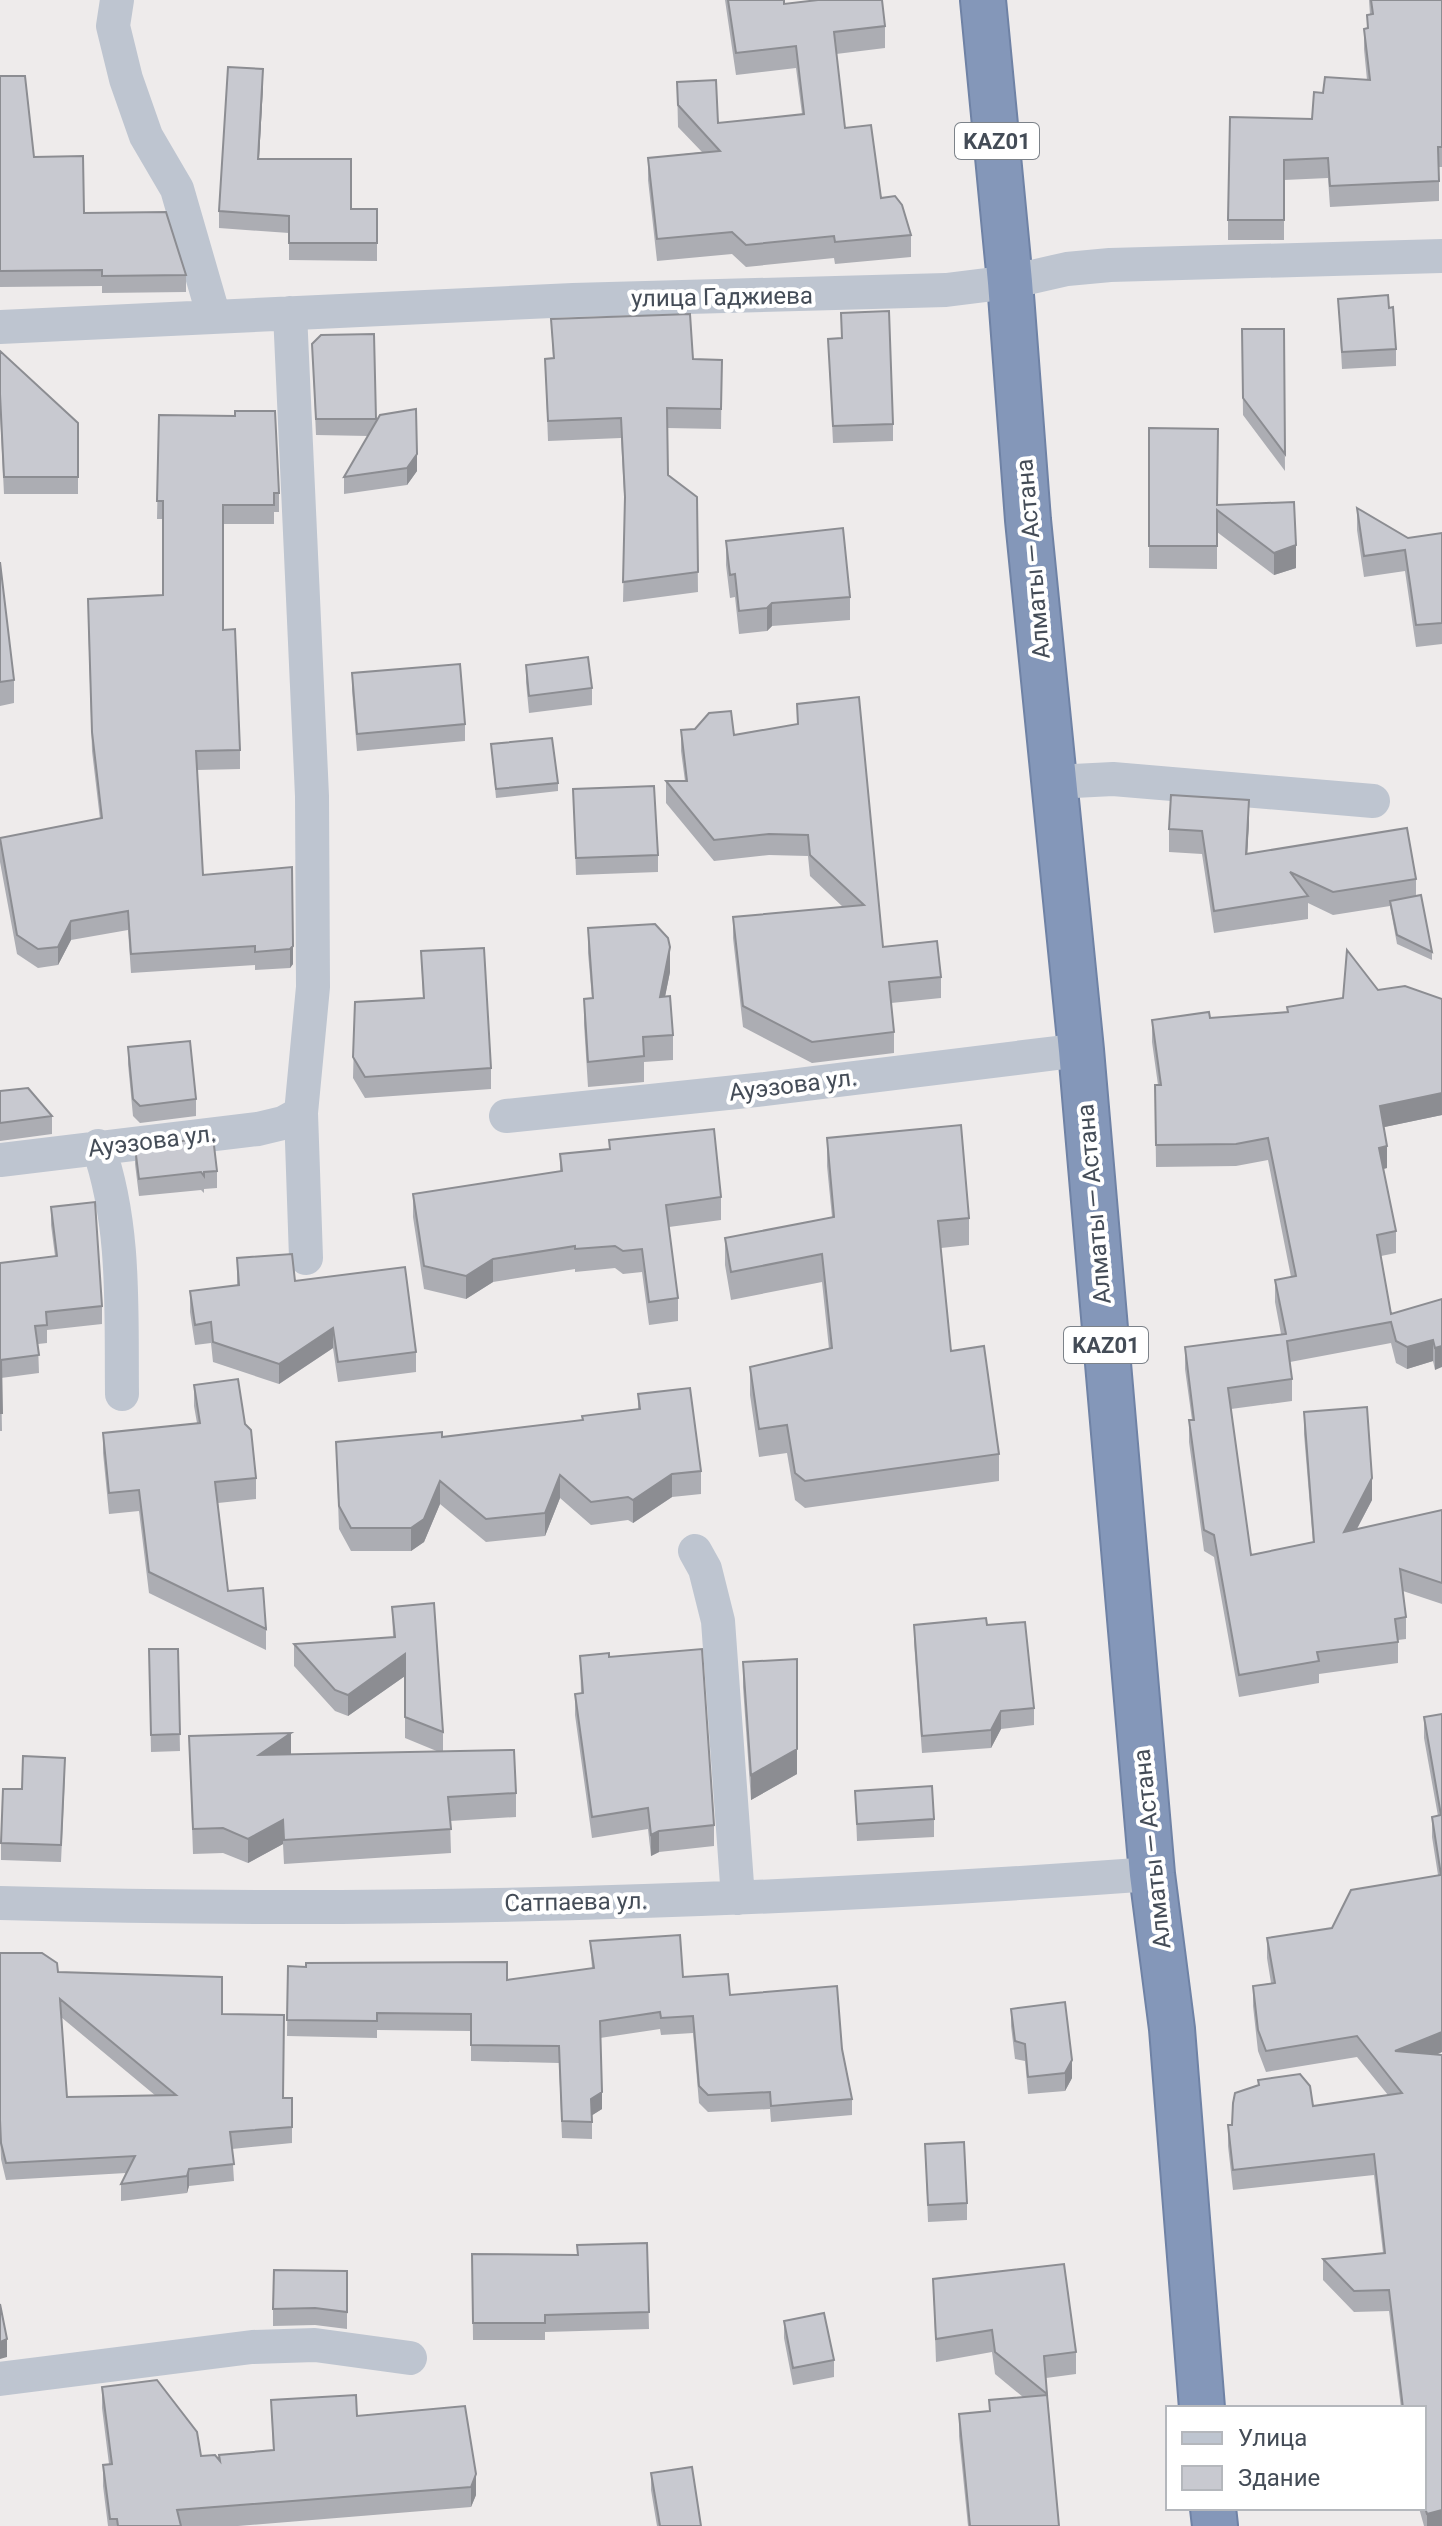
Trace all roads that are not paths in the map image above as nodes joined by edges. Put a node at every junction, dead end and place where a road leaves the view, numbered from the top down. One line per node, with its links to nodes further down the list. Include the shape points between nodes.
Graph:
1 (983, 0): 4 (highway, Алматы — Астана / KАZ01)
2 (108, 9): 6 (street, via 146,136 177,189)
3 (1442, 256): 4 (street, улица Гаджиева, via 1110,265)
4 (1010, 282): 5 (street, улица Гаджиева, via 918,291); 8 (highway, Алматы — Астана / KАZ01)
5 (290, 313): 6 (street, улица Гаджиева); 11 (street, via 312,796 313,987)
6 (214, 317): 7 (street, улица Гаджиева)
7 (0, 327)
8 (1054, 782): 9 (street, via 1113,779); 10 (highway, Алматы — Астана / KАZ01)
9 (1373, 801)
10 (1081, 1050): 12 (street, Ауэзова ул.); 18 (highway, Алматы — Астана / KАZ01)
11 (301, 1113): 13 (street, Ауэзова ул., via 258,1129); 15 (street)
12 (506, 1116)
13 (98, 1146): 14 (street, Ауэзова ул.); 16 (street, via 120,1247)
14 (0, 1160)
15 (306, 1258)
16 (122, 1394)
17 (695, 1551): 19 (street, via 718,1621)
18 (1152, 1874): 19 (street, Сатпаева ул.); 23 (highway, Алматы — Астана / KАZ01, via 1172,2029)
19 (738, 1898): 20 (street, Сатпаева ул., via 462,1905)
20 (0, 1903)
21 (410, 2358): 22 (street, via 315,2345 252,2347)
22 (0, 2379)
23 (1202, 2406)

